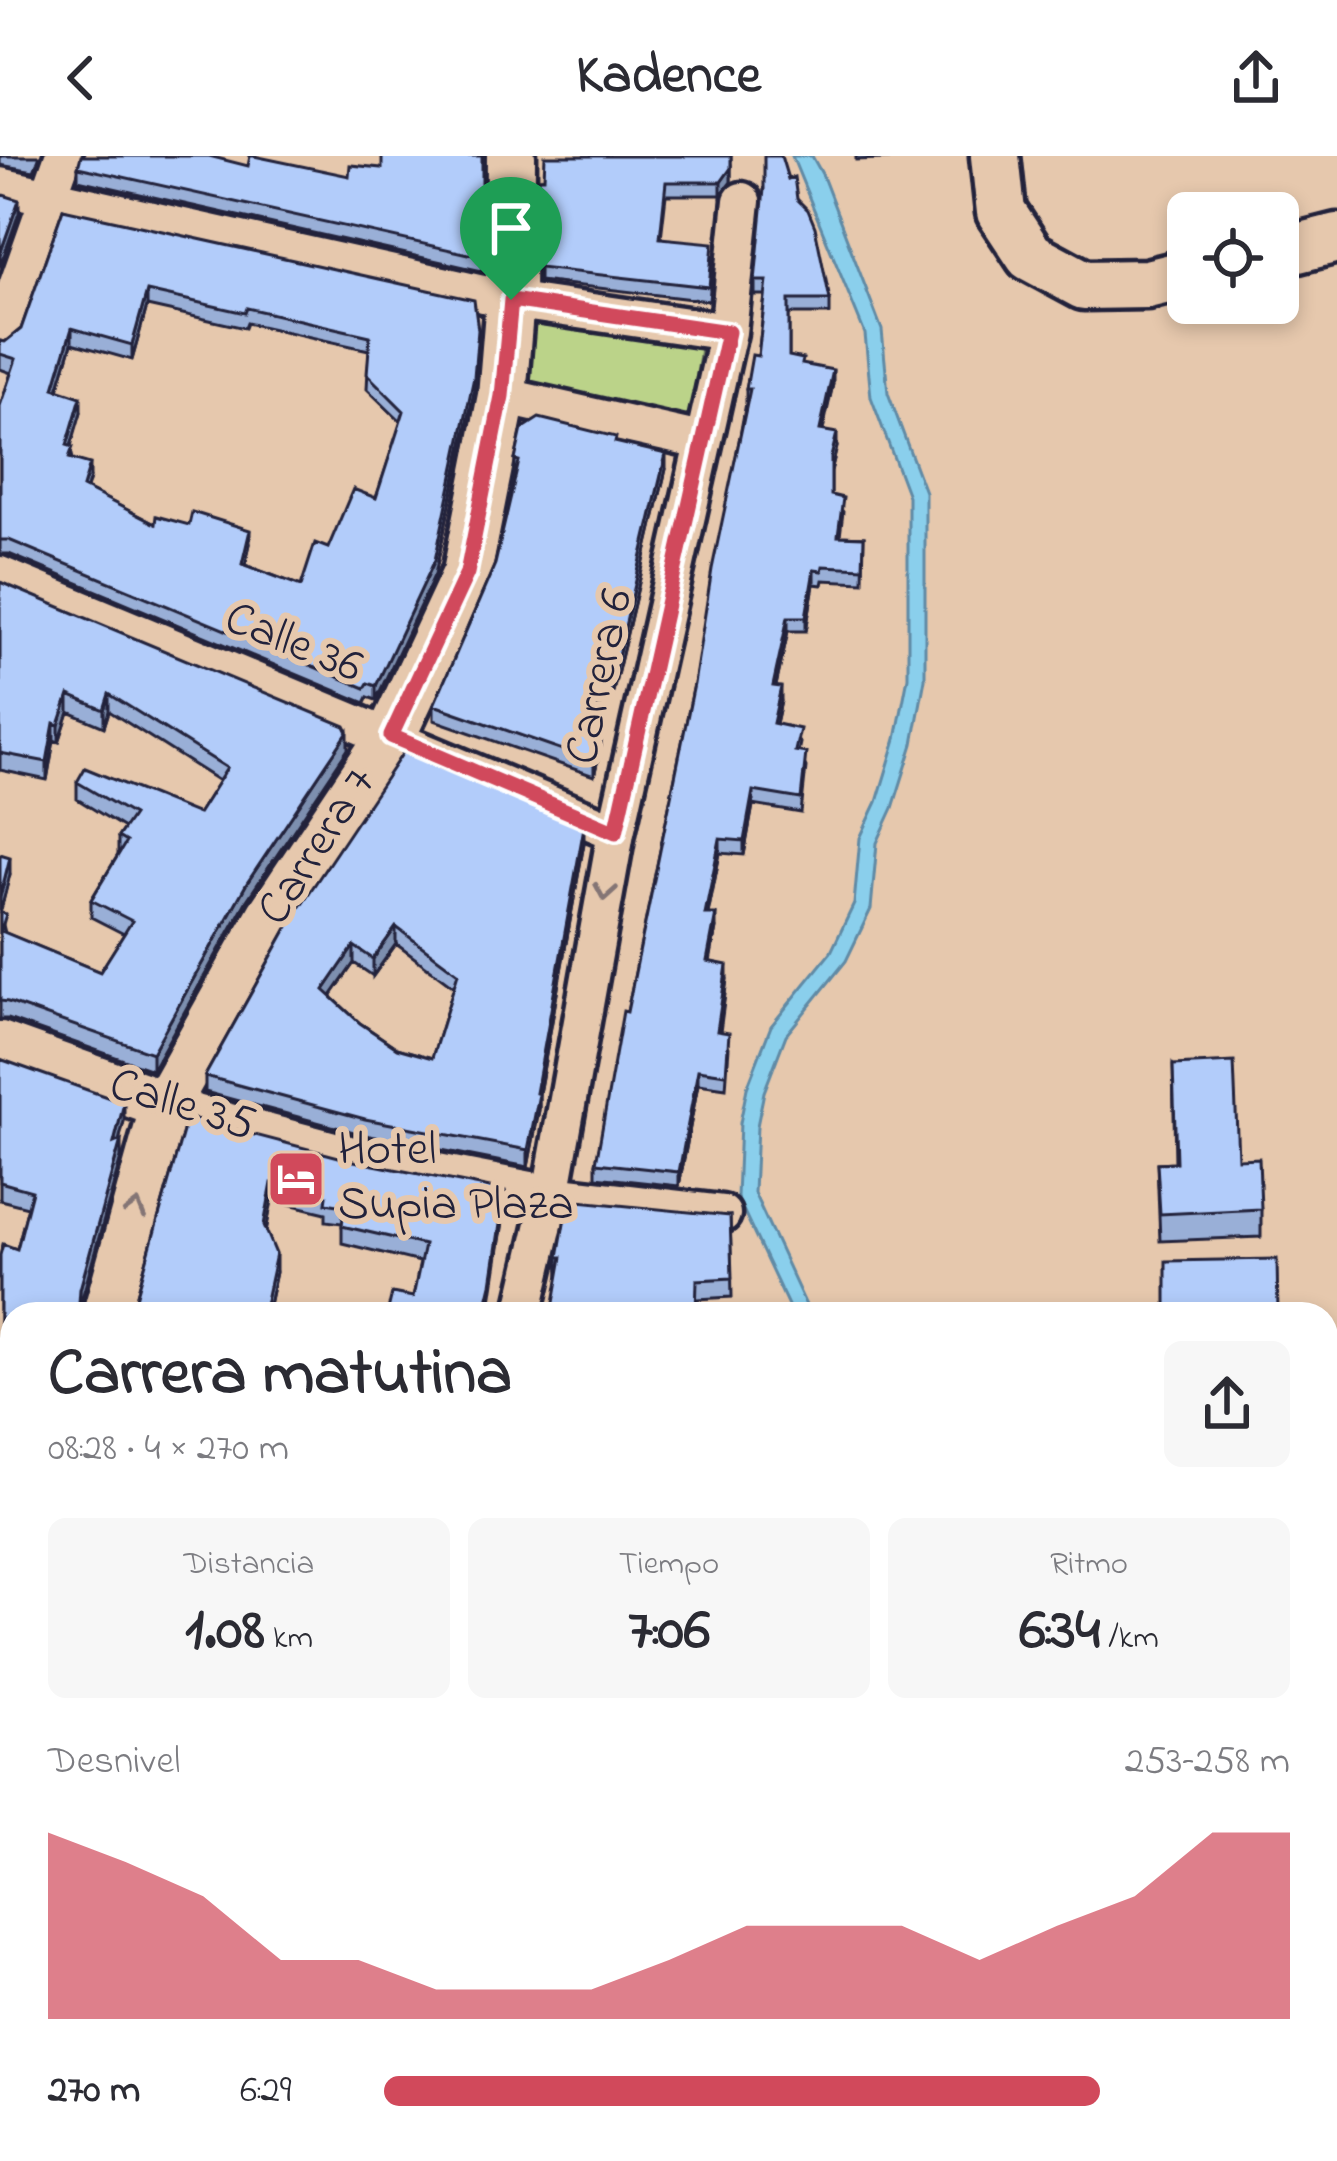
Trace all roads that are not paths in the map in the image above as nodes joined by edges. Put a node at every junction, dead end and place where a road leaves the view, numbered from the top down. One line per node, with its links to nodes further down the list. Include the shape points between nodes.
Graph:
1 (63, 156): 5 (street)
2 (511, 156): 10 (main road, Carrera 7)
3 (995, 156): 9 (main road, via 1001,212 1030,256 1084,285)
4 (0, 186): 5 (street)
5 (50, 196): 10 (street); 12 (street)
6 (742, 201): 11 (street, Carrera 6)
7 (1337, 238): 8 (main road)
8 (1299, 248)
9 (1167, 279)
10 (511, 300): 11 (street); 13 (main road, Carrera 7)
11 (728, 332): 14 (street, Carrera 6)
12 (0, 334)
13 (502, 396): 14 (street); 16 (main road, Carrera 7, via 467,573)
14 (701, 441): 17 (street, Carrera 6)
15 (0, 575): 16 (street, Calle 36)
16 (391, 736): 17 (street, Calle 36); 19 (main road, Carrera 7, via 271,916)
17 (616, 832): 20 (street, Carrera 6, one-way to 20)
18 (0, 1046): 19 (main road, Calle 35)
19 (165, 1105): 20 (street, Calle 35, via 360,1157); 22 (main road, Carrera 7, one-way to 19)
20 (551, 1194): 21 (street, Calle 35); 23 (street, Carrera 6)
21 (722, 1214)
22 (109, 1302)
23 (526, 1302)

